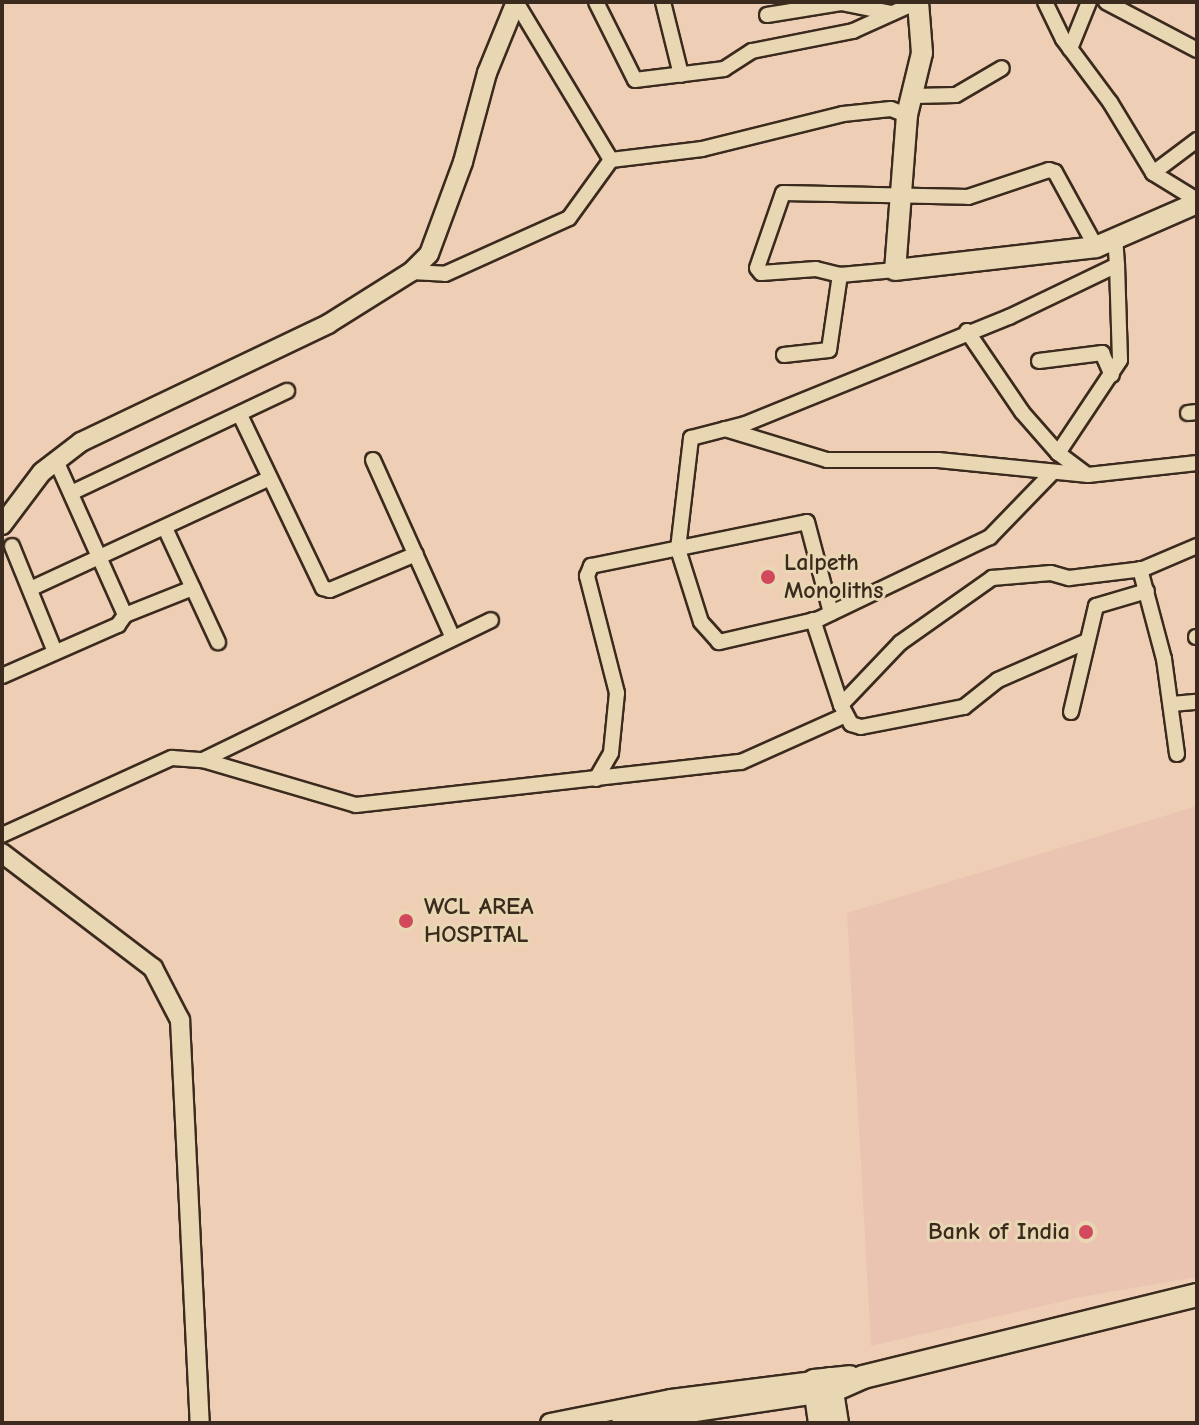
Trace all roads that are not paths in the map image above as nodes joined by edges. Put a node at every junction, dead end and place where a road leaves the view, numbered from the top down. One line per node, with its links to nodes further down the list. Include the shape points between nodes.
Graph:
1 (516, 2): 17 (street); 24 (street, via 487,73 436,237 429,254)
2 (596, 2): 14 (street, via 629,77)
3 (663, 2): 14 (street)
4 (918, 2): 9 (street); 15 (main road, via 922,53)
5 (1045, 2): 11 (street)
6 (1089, 2): 11 (street)
7 (1106, 2): 12 (street)
8 (835, 3): 9 (street); 10 (street)
9 (892, 13): 14 (street, via 850,32 752,51 724,69)
10 (767, 15)
11 (1070, 49): 18 (street)
12 (1197, 50)
13 (1002, 68): 15 (street, via 956,95)
14 (681, 75)
15 (911, 105): 17 (street, via 843,114 702,149); 19 (main road)
16 (1197, 140): 18 (street)
17 (611, 160): 24 (street, via 569,218 445,274)
18 (1153, 173): 20 (street)
19 (899, 198): 21 (street, via 968,197 1053,170); 23 (main road); 25 (street, via 783,193 758,270 816,269)
20 (1197, 202): 21 (main road)
21 (1106, 243): 22 (street); 23 (main road)
22 (1117, 265): 26 (street, via 1009,317); 29 (street, via 1120,360)
23 (895, 270): 25 (street)
24 (411, 272): 35 (street, via 328,324 81,442)
25 (840, 275): 27 (street, via 829,350)
26 (967, 331): 32 (street); 33 (street, via 1019,408)
27 (784, 355)
28 (1039, 361): 29 (street, via 1102,353)
29 (1112, 375): 33 (street)
30 (287, 391): 31 (street)
31 (240, 415): 39 (street); 40 (street)
32 (725, 429): 37 (street, via 827,460 938,460); 43 (street, via 691,438)
33 (1058, 453): 38 (street)
34 (373, 460): 46 (street)
35 (56, 461): 40 (street); 41 (street)
36 (1197, 463): 38 (street)
37 (1053, 472): 38 (street); 52 (street, via 996,534)
38 (1088, 475)
39 (270, 478): 42 (street); 46 (street, via 326,590)
40 (71, 493): 47 (street)
41 (2, 525)
42 (165, 528): 47 (street); 49 (street)
43 (679, 545): 52 (street, via 810,523); 55 (street, via 701,622 719,642); 67 (street, via 596,562 588,570 617,693 611,753)
44 (12, 546): 50 (street)
45 (1197, 546): 48 (street)
46 (416, 554): 56 (street)
47 (101, 558): 50 (street); 53 (street)
48 (1144, 568): 51 (street); 63 (street, via 1069,578 1051,573 992,578 900,643)
49 (193, 588): 53 (street); 57 (street)
50 (30, 589): 59 (street)
51 (1147, 591): 58 (street, via 1099,603); 62 (street)
52 (831, 613): 55 (street)
53 (125, 615): 59 (street, via 118,625)
54 (491, 620): 56 (street)
55 (813, 620): 63 (street)
56 (453, 638): 66 (street)
57 (218, 642)
58 (1085, 642): 63 (street, via 998,680 964,707 861,727); 64 (street)
59 (55, 652): 60 (street)
60 (2, 676)
61 (1197, 702): 62 (street)
62 (1172, 704): 65 (street)
63 (843, 710): 67 (street, via 750,760)
64 (1071, 712)
65 (1177, 754)
66 (203, 760): 67 (street, via 356,805); 68 (street, via 153,762)
67 (596, 779)
68 (2, 835)
69 (2, 853): 72 (street, via 153,968 180,1020)
70 (1197, 1295): 71 (main road)
71 (823, 1386): 73 (street, via 671,1399); 74 (street); 75 (main road); 76 (main road)
72 (200, 1423)
73 (550, 1423)
74 (621, 1423)
75 (820, 1423)
76 (837, 1423)

